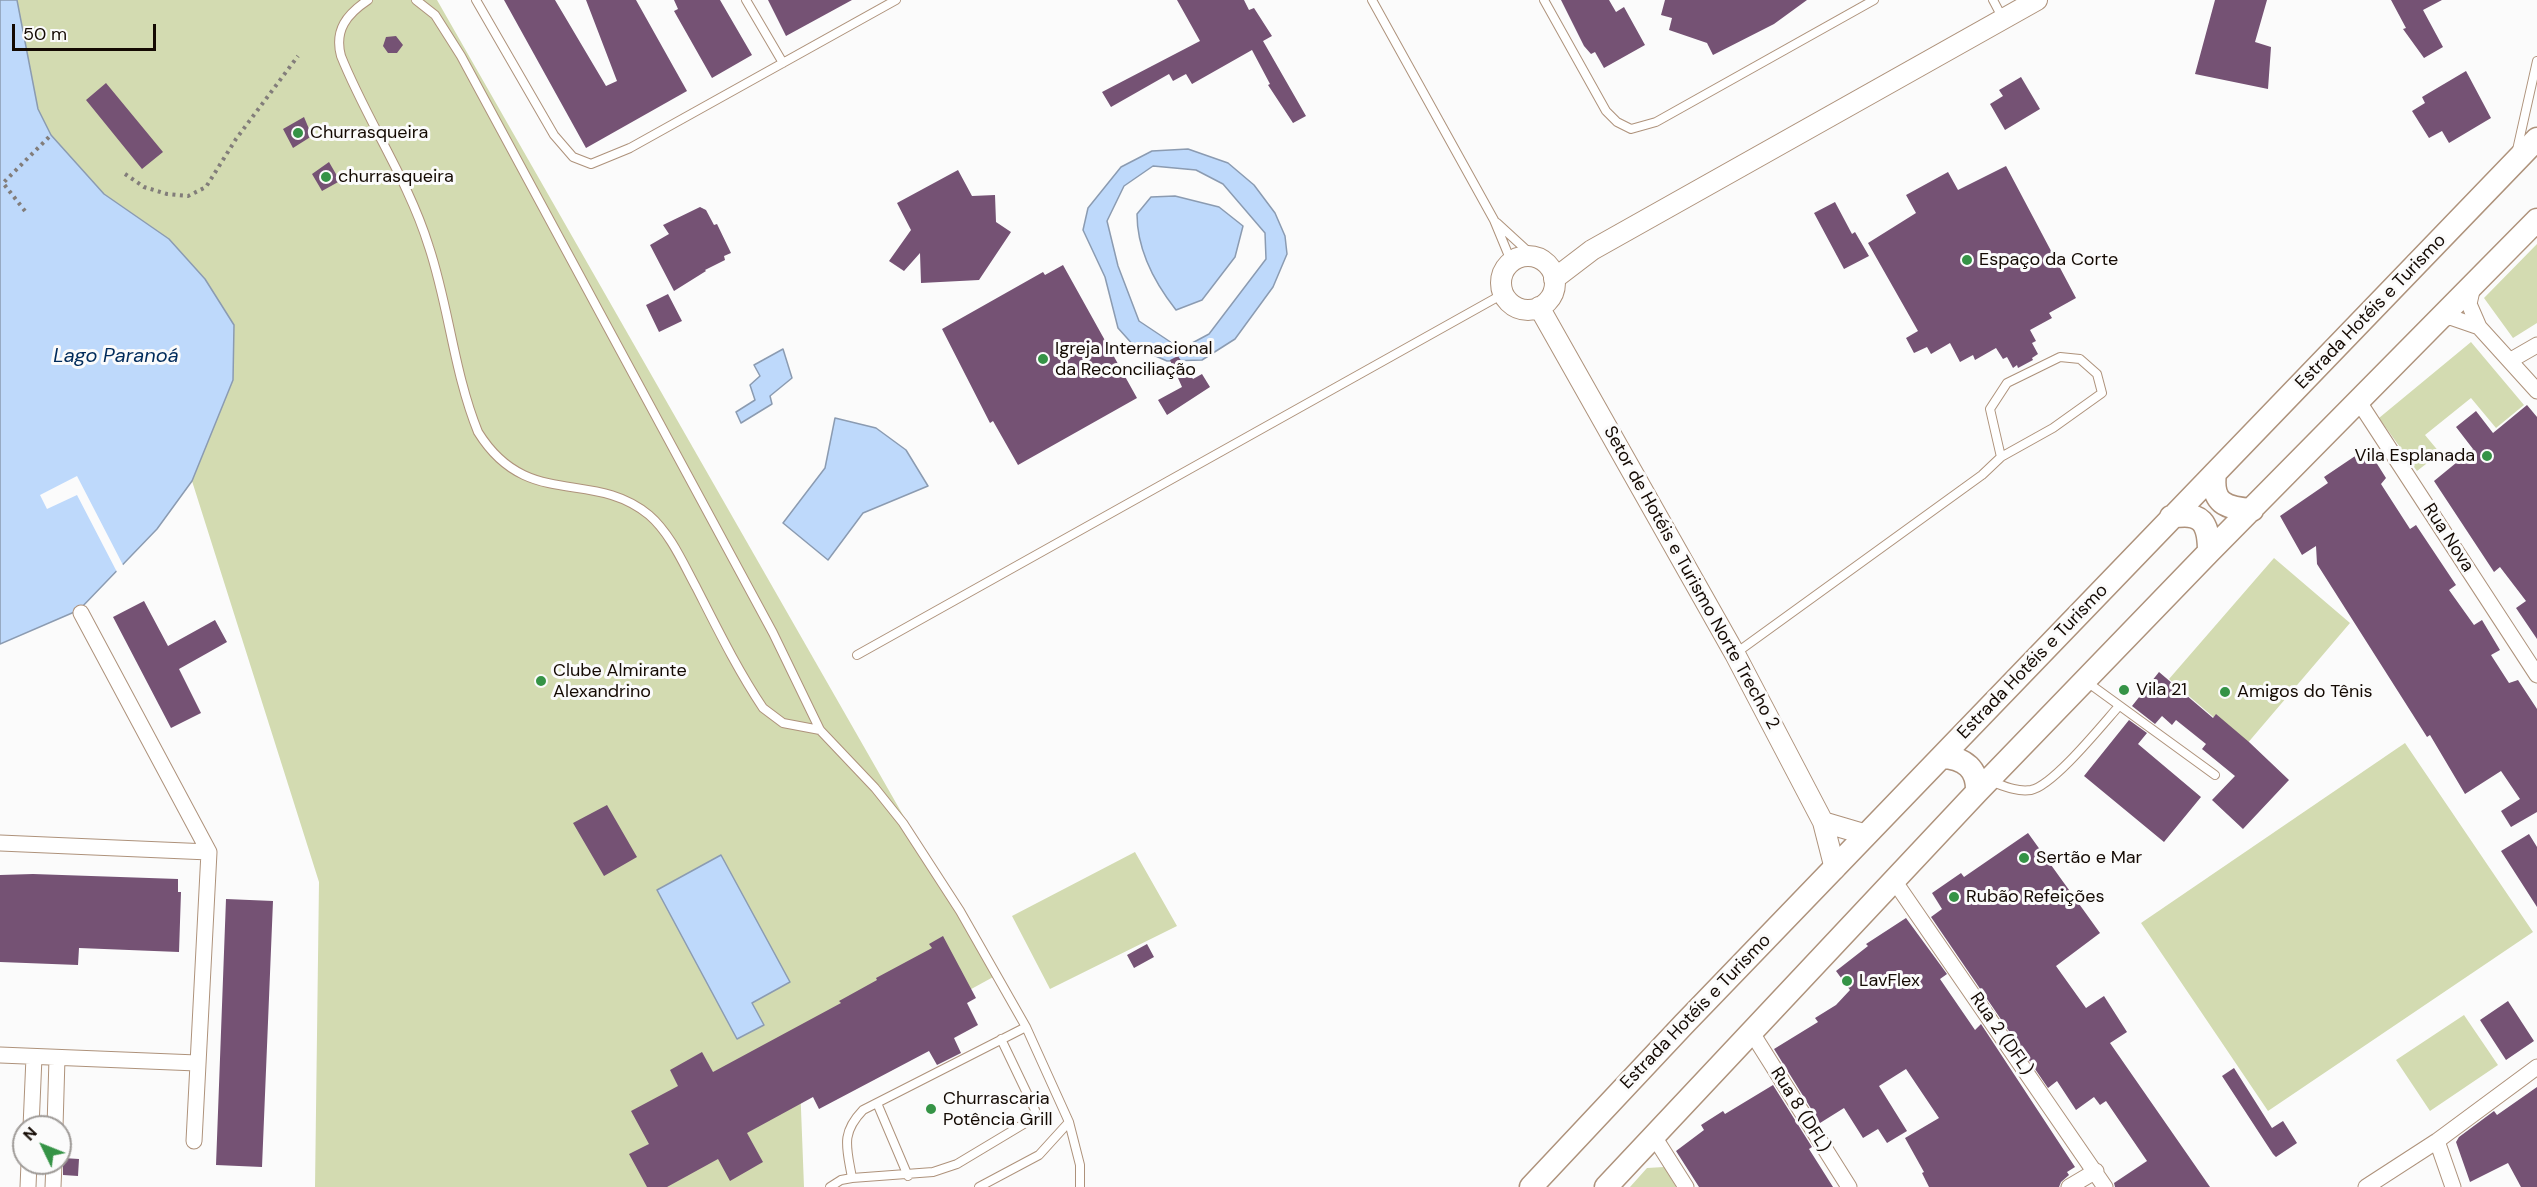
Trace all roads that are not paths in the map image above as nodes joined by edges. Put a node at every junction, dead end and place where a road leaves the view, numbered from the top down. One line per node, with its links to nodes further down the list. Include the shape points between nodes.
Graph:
1 (368, 0): 42 (lane, via 342,25 338,40 341,56 416,210 478,432 487,446 516,472 559,487 616,495 650,516 673,545 763,708 783,723)
2 (416, 0): 42 (lane, via 435,15 461,56 773,633)
3 (476, 0): 13 (lane, via 547,126 567,152 584,163 596,163 630,148)
4 (746, 0): 13 (lane)
5 (896, 0): 13 (lane)
6 (1372, 0): 16 (lane)
7 (1544, 0): 8 (lane, via 1606,111 1631,129 1656,122)
8 (1874, 0)
9 (1993, 0): 11 (lane)
10 (2037, 0): 11 (street)
11 (2003, 19): 18 (street)
12 (2537, 61): 15 (lane)
13 (783, 63)
14 (2537, 139): 15 (main road, Estrada Hotéis e Turismo)
15 (2515, 163): 32 (main road, Estrada Hotéis e Turismo)
16 (1494, 220): 19 (lane); 20 (lane)
17 (2537, 220): 22 (main road)
18 (1592, 250): 19 (street); 21 (street)
19 (1538, 258): 20 (street, via 1518,257); 21 (street)
20 (1511, 261): 23 (street, via 1501,276)
21 (1554, 279): 24 (street)
22 (2474, 281): 25 (main road); 26 (street, via 2469,304)
23 (1503, 294): 24 (street, via 1518,308); 38 (lane)
24 (1544, 302): 37 (street, Setor de Hotéis e Turismo Norte Trecho 2, via 1557,335)
25 (2435, 322): 26 (street, via 2450,317); 30 (main road)
26 (2479, 327): 28 (street)
27 (2537, 345): 28 (street)
28 (2511, 360): 29 (street)
29 (2537, 391)
30 (2359, 402): 33 (main road); 39 (street, Rua Nova)
31 (2001, 458): 31 (lane, via 2054,428 2102,393 2097,374 2080,359 2060,357 2007,383 1990,409); 37 (lane)
32 (2216, 473): 33 (main road, via 2215,494 2222,503); 34 (main road, Estrada Hotéis e Turismo)
33 (2253, 510): 35 (main road)
34 (2171, 517): 35 (main road, via 2191,515 2200,519 2208,530); 43 (main road, Estrada Hotéis e Turismo)
35 (2209, 552): 40 (main road)
36 (81, 613): 49 (street)
37 (1735, 654): 46 (street, Setor de Hotéis e Turismo Norte Trecho 2)
38 (857, 655)
39 (2537, 675)
40 (2086, 681): 41 (lane); 45 (main road)
41 (2119, 706): 44 (lane); 45 (lane, via 2051,779 2033,790)
42 (820, 730): 52 (lane, via 903,823 960,911)
43 (1942, 757): 45 (main road, via 1959,759 1971,767); 47 (main road, Estrada Hotéis e Turismo)
44 (2215, 775)
45 (1983, 786): 51 (main road)
46 (1823, 822): 47 (street); 50 (street, Setor de Hotéis e Turismo Norte Trecho 2)
47 (1867, 835): 50 (main road, Estrada Hotéis e Turismo)
48 (0, 843): 49 (street)
49 (209, 852): 58 (street)
50 (1835, 869): 73 (main road, Estrada Hotéis e Turismo)
51 (1895, 882): 53 (main road); 67 (street, Rua 2 (DFL))
52 (1026, 1027): 54 (lane); 63 (lane)
53 (1752, 1033): 64 (main road); 76 (street, Rua 8 (DFL))
54 (1001, 1039): 60 (lane); 68 (lane, via 1035,1110 1032,1119 957,1164)
55 (0, 1055): 56 (street)
56 (34, 1057): 57 (street); 61 (street)
57 (57, 1058): 58 (street); 62 (street)
58 (197, 1063): 65 (street)
59 (2537, 1067): 66 (street)
60 (877, 1102): 68 (lane); 69 (lane, via 863,1110 847,1131)
61 (32, 1115)
62 (55, 1115)
63 (1069, 1122): 71 (lane, via 1040,1155); 72 (lane, via 1080,1165)
64 (1653, 1135): 74 (main road); 75 (street)
65 (194, 1141)
66 (2437, 1141): 79 (street); 80 (street)
67 (2096, 1172): 77 (street); 78 (street, Rua 2 (DFL))
68 (908, 1176): 69 (lane)
69 (852, 1178): 70 (lane)
70 (830, 1187)
71 (979, 1187)
72 (1080, 1187)
73 (1531, 1187)
74 (1606, 1187)
75 (1686, 1187)
76 (1848, 1187)
77 (2069, 1187)
78 (2105, 1187)
79 (2366, 1187)
80 (2453, 1187)

